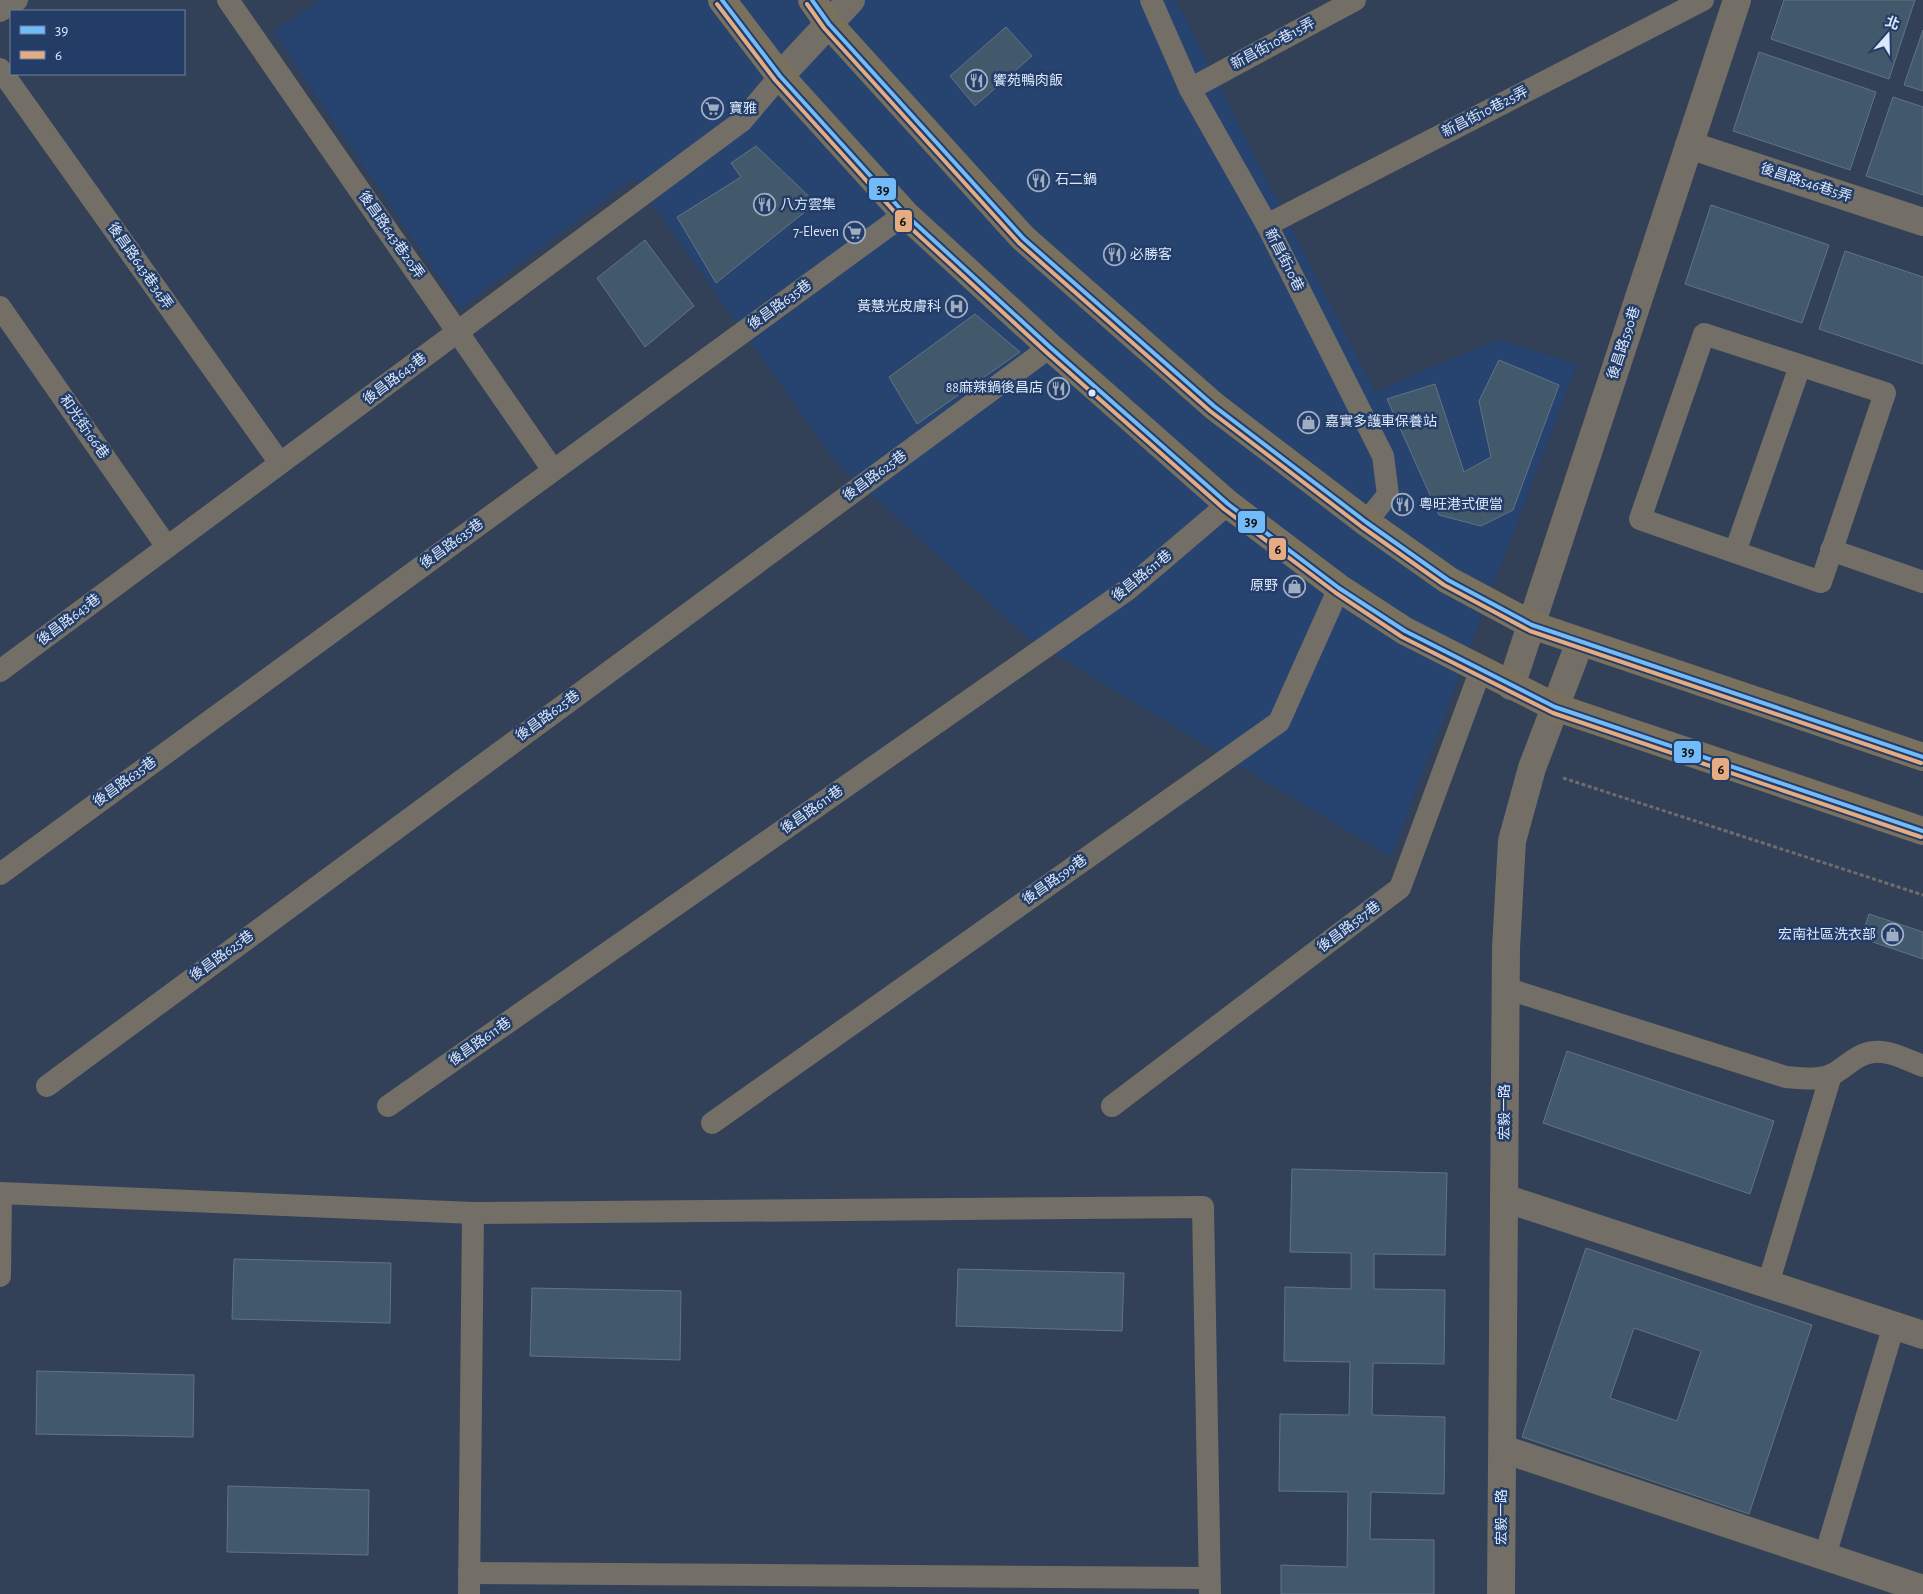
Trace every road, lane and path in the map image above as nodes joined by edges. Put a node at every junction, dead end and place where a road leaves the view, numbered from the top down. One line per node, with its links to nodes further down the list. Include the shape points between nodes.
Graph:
1 (17, 0): 10 (lane)
2 (228, 0): 20 (lane, 後昌路643巷20弄)
3 (722, 0): 13 (main road)
4 (812, 0): 11 (main road)
5 (851, 0): 11 (street)
6 (1151, 0): 14 (lane, 新昌街10巷)
7 (1355, 0): 14 (lane, 新昌街10巷15弄)
8 (1702, 0): 18 (lane, 新昌街10巷25弄)
9 (1737, 0): 15 (street, 後昌路590巷)
10 (0, 11)
11 (829, 24): 13 (street); 26 (main road, via 1023,238 1214,406)
12 (0, 69): 23 (lane, 後昌路643巷34弄)
13 (780, 76): 16 (main road); 20 (lane, 後昌路643巷, via 742,121)
14 (1190, 89): 18 (lane, 新昌街10巷)
15 (1689, 145): 17 (street, 後昌路546巷5弄); 32 (street, 後昌路590巷)
16 (905, 214): 21 (main road); 24 (lane, 後昌路635巷)
17 (1923, 222)
18 (1267, 225): 26 (lane, 新昌街10巷, via 1383,456 1388,495)
19 (0, 306): 27 (lane, 和光街166巷)
20 (458, 332): 23 (lane, 後昌路643巷); 24 (lane, 後昌路643巷20弄)
21 (1050, 347): 25 (main road); 46 (lane, 後昌路625巷)
22 (1800, 366): 28 (lane, via 1885,393); 29 (lane); 29 (lane, via 1704,334 1700,344 1640,519)
23 (280, 463): 27 (lane, 後昌路643巷)
24 (553, 470): 41 (lane, 後昌路635巷)
25 (1228, 504): 31 (main road); 47 (lane, 後昌路611巷, via 1127,590)
26 (1366, 522): 32 (main road, via 1448,580)
27 (167, 547): 34 (lane, 後昌路643巷)
28 (1831, 550): 29 (lane, via 1821,582); 30 (lane)
29 (1735, 552)
30 (1923, 582)
31 (1339, 588): 35 (main road, via 1405,631); 49 (lane, 後昌路599巷, via 1279,722)
32 (1532, 625): 33 (main road); 36 (street, 後昌路590巷)
33 (1580, 642): 37 (street, 宏毅一路); 38 (main road)
34 (1, 668)
35 (1481, 670): 36 (main road); 48 (lane, 後昌路587巷, via 1400,888)
36 (1511, 686): 37 (main road)
37 (1554, 707): 39 (street, 宏毅一路); 40 (main road)
38 (1923, 757)
39 (1532, 768): 42 (path); 43 (street, 宏毅一路, via 1512,842)
40 (1923, 831)
41 (0, 874)
42 (1923, 895)
43 (1506, 988): 45 (lane, via 1786,1077); 50 (street, 宏毅一路)
44 (1923, 1066): 45 (lane, via 1874,1052)
45 (1830, 1075): 53 (lane)
46 (47, 1086)
47 (388, 1106)
48 (1112, 1106)
49 (712, 1123)
50 (1504, 1198): 53 (street); 56 (street, 宏毅一路)
51 (473, 1213): 52 (lane, via 1,1193); 58 (lane); 59 (lane, via 1202,1207)
52 (0, 1276)
53 (1768, 1284): 54 (street)
54 (1894, 1325): 55 (street); 57 (lane)
55 (1923, 1334)
56 (1502, 1449): 57 (street); 61 (street, 宏毅一路)
57 (1825, 1556): 60 (street)
58 (469, 1583): 59 (lane)
59 (1210, 1586)
60 (1923, 1588)
61 (1501, 1594)

